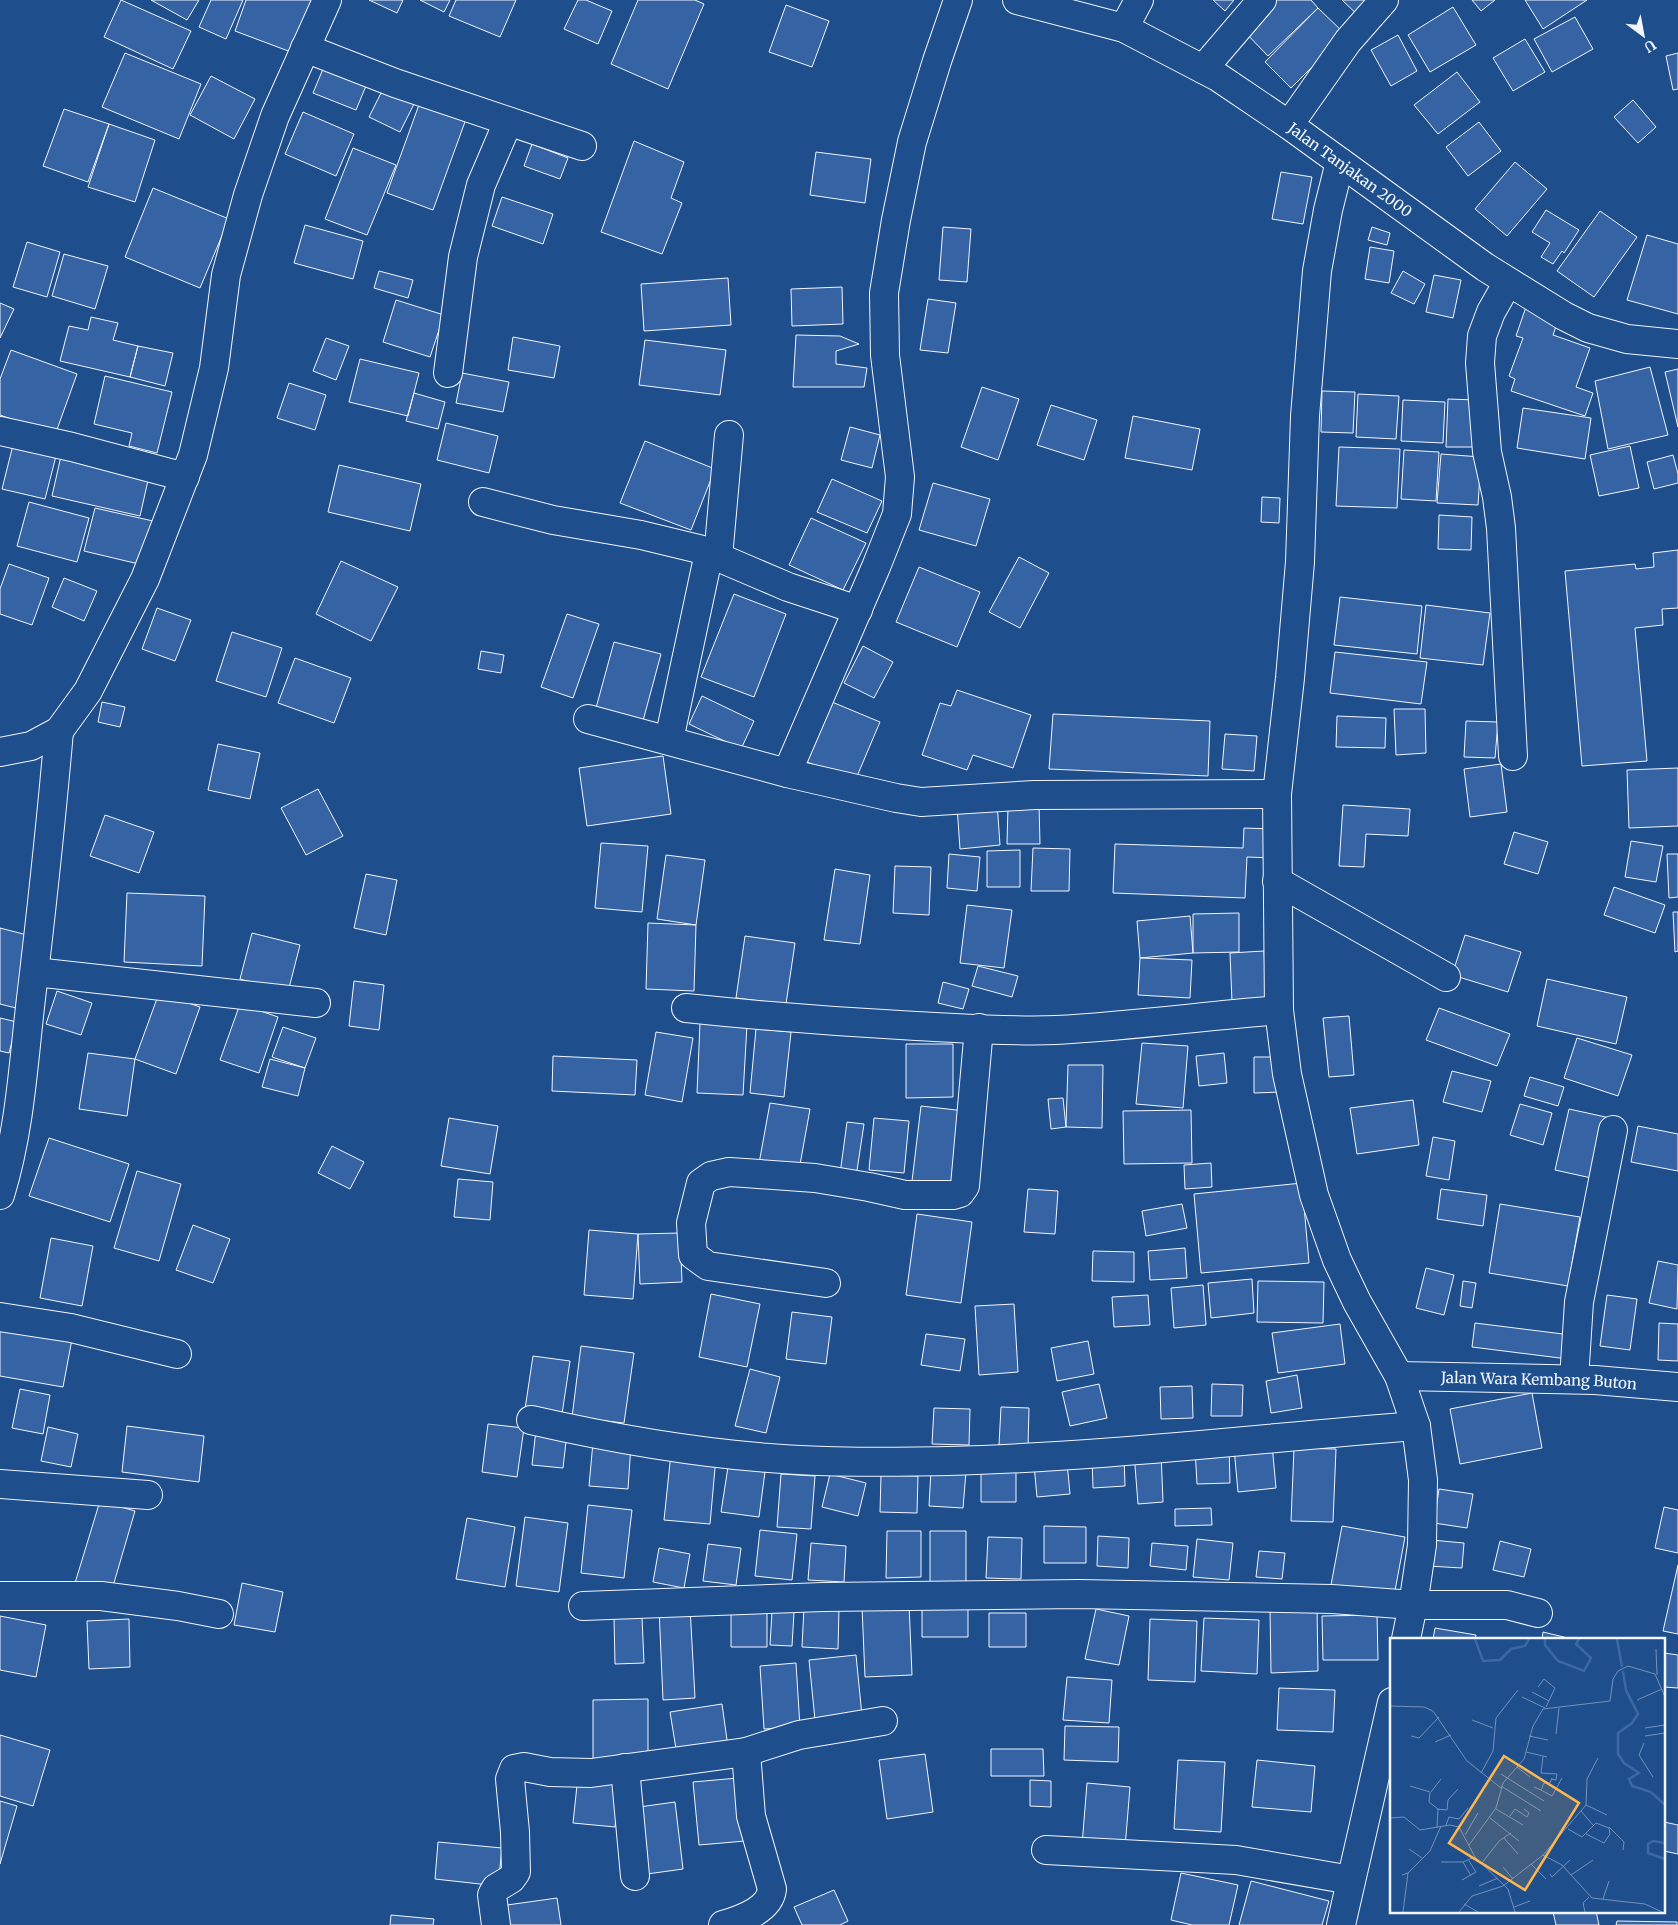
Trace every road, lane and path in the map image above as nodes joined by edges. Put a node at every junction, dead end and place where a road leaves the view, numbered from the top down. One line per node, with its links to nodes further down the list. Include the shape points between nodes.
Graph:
1 (327, 0): 8 (street)
2 (958, 0): 22 (street, via 912,142 896,220 884,302 885,355 900,477 897,514)
3 (1017, 0): 7 (street, Jalan Tanjakan 2000)
4 (1139, 0): 7 (street)
5 (1262, 0): 9 (street)
6 (1384, 0): 11 (street, via 1348,40)
7 (1124, 28): 9 (street, Jalan Tanjakan 2000)
8 (305, 48): 10 (street); 19 (street, via 275,116 237,231 226,275 214,368)
9 (1203, 69): 11 (street, Jalan Tanjakan 2000)
10 (508, 122): 12 (street); 16 (street, via 481,184 463,257)
11 (1289, 126): 13 (street, Jalan Tanjakan 2000)
12 (582, 146)
13 (1340, 162): 14 (street, Jalan Tanjakan 2000); 29 (street, via 1317,271 1305,416 1300,562)
14 (1508, 282): 15 (street, Jalan Tanjakan 2000, via 1588,328 1628,339); 27 (street, via 1482,336 1480,363 1487,452 1500,528)
15 (1678, 344)
16 (448, 373)
17 (0, 431): 19 (street)
18 (729, 435): 21 (street)
19 (186, 476): 24 (street, via 145,579 116,638 88,691)
20 (483, 502): 21 (street, via 553,520 641,535)
21 (713, 555): 22 (street, via 788,587); 25 (street)
22 (858, 610): 28 (street)
23 (588, 719): 25 (street)
24 (59, 731): 26 (street, via 31,746); 31 (street)
25 (669, 740): 28 (street)
26 (0, 752)
27 (1513, 756)
28 (787, 773): 29 (street, via 921,802 1034,795)
29 (1277, 794): 30 (street)
30 (1278, 881): 32 (street); 35 (street)
31 (34, 972): 33 (street); 38 (street, via 10,1164)
32 (1446, 977)
33 (316, 1003)
34 (686, 1008): 36 (street, via 762,1016)
35 (1279, 1010): 36 (street, via 1055,1030); 42 (street, via 1288,1074 1314,1195 1337,1260)
36 (979, 1028): 39 (street, via 965,1186 960,1193 905,1195 815,1178 745,1173 721,1173 701,1183 691,1223 691,1250 697,1260 708,1266)
37 (1613, 1130): 43 (street, via 1579,1302)
38 (0, 1194)
39 (826, 1283)
40 (0, 1318): 41 (street, via 71,1328)
41 (177, 1354)
42 (1399, 1376): 43 (street, Jalan Wara Kembang Buton); 46 (street)
43 (1574, 1379): 44 (street, Jalan Wara Kembang Buton)
44 (1678, 1387)
45 (531, 1420): 46 (street, via 593,1434 698,1450 847,1462 1017,1459)
46 (1416, 1426): 50 (street, via 1423,1480 1422,1545)
47 (0, 1484): 48 (street)
48 (148, 1495)
49 (0, 1596): 53 (street, via 101,1596)
50 (1413, 1605): 51 (street, via 1332,1598 1079,1594 823,1596); 52 (street, via 1507,1605); 54 (street)
51 (583, 1606)
52 (1538, 1613)
53 (219, 1614)
54 (1406, 1638)
55 (1390, 1711): 61 (street)
56 (883, 1721): 57 (street, via 799,1735)
57 (746, 1752): 58 (street); 63 (street, via 751,1816 772,1896 764,1905 738,1921)
58 (625, 1768): 60 (street); 62 (street, via 591,1772 514,1769 510,1779 516,1872 492,1894)
59 (1046, 1850): 61 (street, via 1236,1860)
60 (635, 1876)
61 (1351, 1880): 64 (street)
62 (496, 1925)
63 (723, 1925)
64 (1341, 1925)

